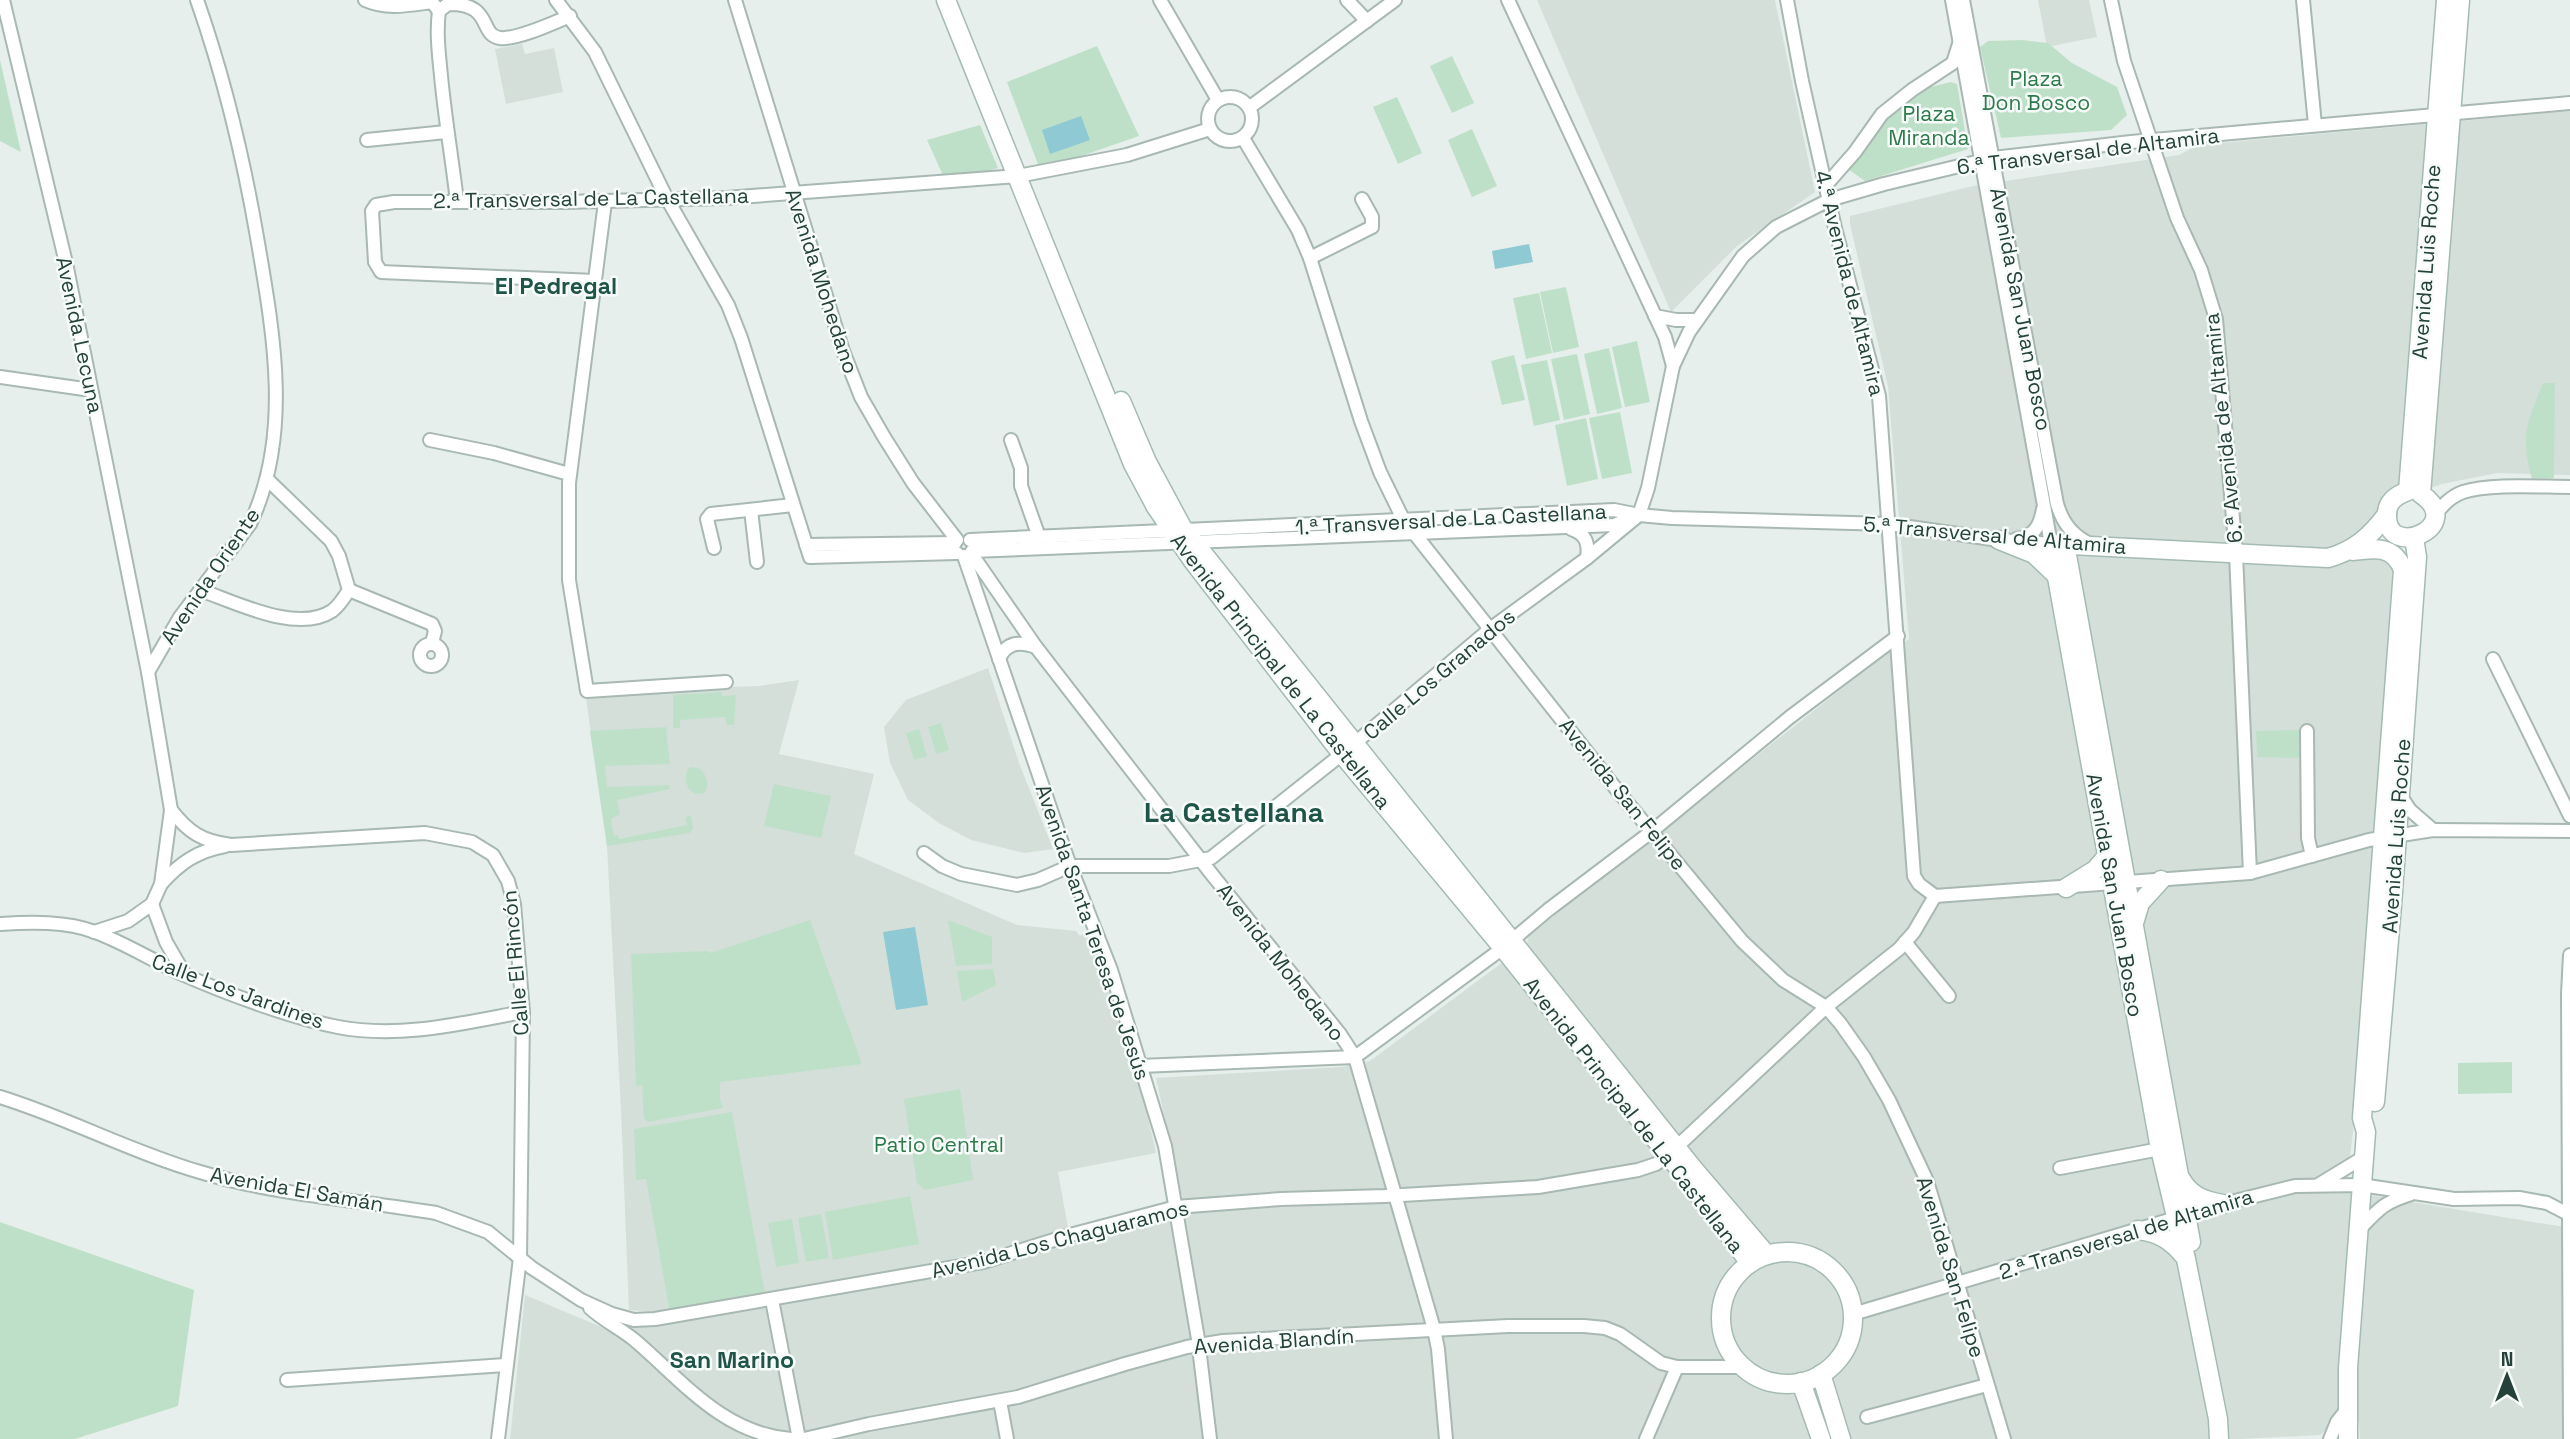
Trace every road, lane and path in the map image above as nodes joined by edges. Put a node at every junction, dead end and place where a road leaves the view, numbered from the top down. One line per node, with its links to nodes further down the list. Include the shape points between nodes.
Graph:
1 (3, 0): 48 (street, Avenida Lecuna, via 66,263)
2 (197, 0): 52 (street, Avenida Oriente, via 235,126 267,294 277,388)
3 (365, 0): 19 (street, via 394,7 432,2)
4 (556, 0): 20 (street)
5 (735, 0): 36 (street, Avenida Mohedano)
6 (946, 0): 34 (main road, Avenida Principal de La Castellana)
7 (958, 0): 34 (main road, Avenida Principal de La Castellana)
8 (1160, 0): 23 (street)
9 (1347, 0): 21 (street)
10 (1395, 0): 21 (street)
11 (1508, 0): 44 (street)
12 (1787, 0): 35 (street, 4.ª Avenida de Altamira)
13 (1952, 0): 22 (street, Avenida San Juan Bosco)
14 (1963, 0): 33 (street, Avenida San Juan Bosco)
15 (2111, 0): 32 (street, 6.ª Avenida de Altamira, via 2124,61)
16 (2303, 0): 27 (street)
17 (2446, 0): 26 (main road, Avenida Luis Roche)
18 (2460, 0): 26 (main road, Avenida Luis Roche)
19 (439, 11): 20 (street, via 448,4 472,6 498,38); 29 (street)
20 (570, 16): 40 (street, via 596,52)
21 (1367, 21): 25 (street)
22 (1959, 41): 33 (street, Avenida San Juan Bosco); 35 (street, via 1953,63 1882,114)
23 (1218, 100): 25 (street, via 1235,97); 28 (street, via 1209,113)
24 (2570, 103): 26 (street, 6.ª Transversal de Altamira)
25 (1250, 107): 30 (street, via 1253,121)
26 (2445, 115): 27 (street, 6.ª Transversal de Altamira); 57 (main road, Avenida Luis Roche, via 2408,491 2390,502); 59 (main road, Avenida Luis Roche, via 2421,494)
27 (2315, 125): 32 (street, 6.ª Transversal de Altamira)
28 (1210, 129): 30 (street, via 1227,141); 34 (street, 2.ª Transversal de La Castellana, via 1127,155)
29 (446, 132): 31 (street); 39 (street)
30 (1243, 138): 42 (street, Avenida San Felipe)
31 (367, 140)
32 (2150, 141): 33 (street, 6.ª Transversal de Altamira); 73 (street, 6.ª Avenida de Altamira, via 2216,319)
33 (1986, 159): 38 (street, 6.ª Transversal de Altamira); 55 (street, Avenida San Juan Bosco); 71 (street, Avenida San Juan Bosco, via 2061,517 2074,535)
34 (1023, 175): 36 (street, 2.ª Transversal de La Castellana); 64 (main road, Avenida Principal de La Castellana, via 1133,464 1156,507)
35 (1826, 185): 38 (street, 4.ª Avenida de Altamira)
36 (793, 192): 40 (street, 2.ª Transversal de La Castellana); 70 (street, Avenida Mohedano, via 861,397 913,483)
37 (1362, 199): 42 (street, via 1372,227)
38 (1829, 200): 45 (street, 6.ª Transversal de Altamira, via 1776,227 1743,256); 61 (street, 4.ª Avenida de Altamira, via 1879,396)
39 (457, 201): 41 (street, 2.ª Transversal de La Castellana); 43 (street, 2.ª Transversal de La Castellana, via 376,205 372,211 376,267 387,273)
40 (667, 201): 41 (street, 2.ª Transversal de La Castellana); 54 (street, via 728,305)
41 (605, 202): 43 (street)
42 (1310, 258): 60 (street, Avenida San Felipe, via 1361,421)
43 (595, 281): 51 (street)
44 (1655, 316): 45 (street); 46 (street)
45 (1697, 320): 46 (street, 6.ª Transversal de Altamira)
46 (1673, 366): 58 (street, 6.ª Transversal de Altamira)
47 (0, 377): 48 (street)
48 (91, 390): 86 (street, Avenida Lecuna)
49 (430, 440): 51 (street)
50 (1011, 440): 65 (street)
51 (569, 474): 87 (street, via 569,580 587,691)
52 (267, 480): 78 (street, Avenida Oriente, via 250,524); 79 (street, via 331,541)
53 (2570, 487): 59 (street, via 2461,492)
54 (793, 505): 56 (street); 70 (street, 1.ª Transversal de La Castellana, via 808,551)
55 (2044, 505): 67 (street, Avenida San Juan Bosco); 68 (street, via 2041,520 2030,535)
56 (751, 510): 69 (street, via 711,514); 75 (street)
57 (2387, 514): 66 (main road, via 2393,531); 72 (main road, 5.ª Transversal de Altamira, via 2374,532)
58 (1639, 515): 60 (street, 1.ª Transversal de La Castellana, via 1614,510); 61 (street, 5.ª Transversal de Altamira); 62 (street, 1.ª Transversal de La Castellana, via 1614,525); 74 (street, Calle Los Granados)
59 (2434, 516): 66 (main road, via 2428,530)
60 (1403, 519): 63 (street, Avenida San Felipe); 64 (street, 1.ª Transversal de La Castellana)
61 (1889, 524): 68 (street, 5.ª Transversal de Altamira); 81 (street, 4.ª Avenida de Altamira)
62 (1567, 527): 63 (street, 1.ª Transversal de La Castellana); 74 (street, via 1586,539)
63 (1413, 533): 64 (street, 1.ª Transversal de La Castellana); 80 (street, Avenida San Felipe)
64 (1182, 536): 65 (street, 1.ª Transversal de La Castellana); 70 (street, 1.ª Transversal de La Castellana); 89 (main road, Avenida Principal de La Castellana)
65 (1039, 537): 70 (street, 1.ª Transversal de La Castellana)
66 (2414, 538): 90 (main road, Avenida Luis Roche, via 2417,557)
67 (2055, 539): 68 (street, 5.ª Transversal de Altamira); 71 (main road, 5.ª Transversal de Altamira); 76 (main road, Avenida San Juan Bosco)
68 (1999, 540): 76 (main road, via 2034,554)
69 (714, 548)
70 (963, 548): 83 (street, Avenida Mohedano); 84 (street, Avenida Santa Teresa de Jesús)
71 (2102, 548): 73 (main road, 5.ª Transversal de Altamira); 76 (main road, via 2078,558)
72 (2349, 551): 73 (main road, 5.ª Transversal de Altamira, via 2328,558); 77 (main road, 5.ª Transversal de Altamira, via 2374,548 2389,552 2400,562)
73 (2236, 554): 103 (street, 6.ª Avenida de Altamira)
74 (1587, 558): 80 (street, Calle Los Granados)
75 (758, 562)
76 (2064, 578): 99 (main road, Avenida San Juan Bosco); 105 (main road, Avenida San Juan Bosco)
77 (2403, 579): 96 (main road, Avenida Luis Roche, via 2390,728)
78 (200, 590): 79 (street, via 300,621 330,613); 86 (street, Avenida Oriente)
79 (349, 590): 82 (street, via 432,624)
80 (1490, 629): 89 (street, Calle Los Granados); 95 (street, Avenida San Felipe)
81 (1898, 636): 95 (street, via 1790,717); 108 (street, 4.ª Avenida de Altamira, via 1914,876)
82 (432, 643)
83 (1036, 647): 84 (street, via 1015,643); 101 (street, Avenida Mohedano)
84 (999, 659): 102 (street, Avenida Santa Teresa de Jesús)
85 (2493, 659): 92 (street)
86 (148, 672): 91 (street)
87 (726, 682)
88 (2307, 731): 100 (street)
89 (1348, 749): 101 (street, Calle Los Granados, via 1220,853); 114 (main road, Avenida Principal de La Castellana)
90 (2399, 793): 93 (street); 96 (main road, Avenida Luis Roche)
91 (171, 810): 97 (street, Calle El Rincón, via 194,834); 106 (street)
92 (2570, 816)
93 (2433, 830): 94 (street); 96 (street)
94 (2570, 831)
95 (1651, 832): 114 (street); 119 (street, Avenida San Felipe, via 1760,960)
96 (2390, 836): 100 (street); 126 (main road, Avenida Luis Roche, via 2362,1118)
97 (231, 845): 106 (street, Calle El Rincón, via 191,857); 120 (street, Calle El Rincón, via 425,833 472,842 493,855 508,881)
98 (924, 853): 102 (street, Calle Los Granados, via 961,874 1017,885)
99 (2107, 856): 105 (main road, Avenida San Juan Bosco); 107 (main road, via 2095,870)
100 (2312, 856): 103 (street)
101 (1202, 860): 102 (street, Calle Los Granados, via 1168,866); 121 (street, Avenida Mohedano)
102 (1070, 866): 122 (street, Avenida Santa Teresa de Jesús, via 1111,970)
103 (2250, 873): 104 (street)
104 (2161, 880): 105 (street); 110 (main road, via 2140,903)
105 (2120, 883): 107 (street); 110 (main road, Avenida San Juan Bosco); 124 (main road, Avenida San Juan Bosco)
106 (160, 884): 109 (street)
107 (2066, 888): 108 (street)
108 (1935, 896): 113 (street, Avenida Los Chaguaramos)
109 (152, 904): 112 (street, via 128,921); 116 (street)
110 (2135, 922): 128 (main road, Avenida San Juan Bosco)
111 (0, 924): 112 (street, Calle Los Jardines, via 50,923)
112 (94, 932): 116 (street, Calle Los Jardines)
113 (1905, 942): 117 (street); 119 (street, Avenida Los Chaguaramos)
114 (1508, 944): 121 (street); 125 (main road, Avenida Principal de La Castellana)
115 (2570, 955): 118 (street)
116 (185, 975): 120 (street, Calle Los Jardines, via 301,1017 383,1032)
117 (1949, 996)
118 (2569, 1005): 135 (street)
119 (1826, 1007): 125 (street, Avenida Los Chaguaramos); 143 (street, Avenida San Felipe, via 1864,1056 1889,1100 1927,1181)
120 (523, 1012): 140 (street, Calle El Rincón)
121 (1355, 1057): 122 (street); 132 (street, Avenida Mohedano)
122 (1140, 1066): 134 (street, Avenida Santa Teresa de Jesús, via 1165,1146)
123 (0, 1097): 140 (street, Avenida El Samán, via 148,1156 246,1185 436,1213 488,1233)
124 (2160, 1149): 127 (street); 136 (main road, Avenida San Juan Bosco)
125 (1672, 1151): 132 (street, Avenida Los Chaguaramos, via 1656,1164 1638,1170 1538,1187); 139 (main road, Avenida Principal de La Castellana); 142 (main road, Avenida Principal de La Castellana)
126 (2364, 1157): 129 (street); 130 (main road, Avenida Luis Roche)
127 (2060, 1168)
128 (2178, 1173): 133 (main road, via 2189,1191); 136 (main road, Avenida San Juan Bosco)
129 (2317, 1185): 130 (street, 2.ª Transversal de Altamira); 133 (street, 2.ª Transversal de Altamira)
130 (2361, 1185): 131 (street, 2.ª Transversal de Altamira); 138 (main road, Avenida Luis Roche)
131 (2414, 1193): 135 (street, 2.ª Transversal de Altamira, via 2454,1199 2519,1198 2547,1203); 138 (street, via 2374,1211)
132 (1394, 1195): 134 (street, Avenida Los Chaguaramos); 148 (street, Avenida Mohedano)
133 (2223, 1204): 136 (street, 2.ª Transversal de Altamira)
134 (1176, 1207): 145 (street, Avenida Los Chaguaramos, via 983,1262); 150 (street, Avenida Santa Teresa de Jesús)
135 (2569, 1215): 176 (street)
136 (2182, 1217): 137 (street, 2.ª Transversal de Altamira); 141 (main road, Avenida San Juan Bosco)
137 (2138, 1230): 141 (main road, via 2166,1238); 143 (street, 2.ª Transversal de Altamira)
138 (2357, 1232): 159 (main road, Avenida Luis Roche)
139 (1767, 1255): 142 (main road); 146 (main road, via 1797,1253 1824,1264 1844,1286)
140 (520, 1258): 144 (street, Avenida El Samán); 151 (street, Calle El Rincón)
141 (2186, 1259): 161 (main road, Avenida San Juan Bosco)
142 (1750, 1263): 153 (main road, via 1730,1285 1721,1314 1726,1343)
143 (1957, 1285): 146 (street, 2.ª Transversal de Altamira); 157 (street, Avenida San Felipe)
144 (581, 1300): 147 (street, Avenida Los Chaguaramos); 149 (street)
145 (772, 1300): 147 (street, Avenida Los Chaguaramos); 164 (street)
146 (1853, 1314): 154 (main road, via 1843,1353)
147 (634, 1320): 149 (street)
148 (1434, 1329): 150 (street, Avenida Blandín); 152 (street, Avenida Blandín, via 1605,1328 1661,1363); 167 (street, Avenida Mohedano)
149 (636, 1341): 163 (street, via 720,1416 754,1432)
150 (1198, 1345): 158 (street, Avenida Blandín); 166 (street, Avenida Santa Teresa de Jesús)
151 (505, 1365): 155 (street); 162 (street, Calle El Rincón)
152 (1677, 1367): 153 (street, Avenida Blandín); 168 (street)
153 (1743, 1367): 156 (main road, via 1770,1382)
154 (1821, 1374): 156 (main road); 170 (main road)
155 (287, 1380)
156 (1801, 1382): 169 (main road)
157 (1987, 1385): 160 (street); 171 (street, Avenida San Felipe)
158 (1000, 1401): 164 (street, Avenida Blandín); 165 (street)
159 (2348, 1408): 174 (street); 175 (main road, Avenida Luis Roche)
160 (1867, 1417)
161 (2218, 1419): 172 (main road, Avenida San Juan Bosco); 173 (street)
162 (498, 1439)
163 (791, 1439)
164 (801, 1439)
165 (1007, 1439)
166 (1210, 1439)
167 (1446, 1439)
168 (1646, 1439)
169 (1821, 1439)
170 (1841, 1439)
171 (2004, 1439)
172 (2219, 1439)
173 (2229, 1439)
174 (2330, 1439)
175 (2348, 1439)
176 (2570, 1439)

